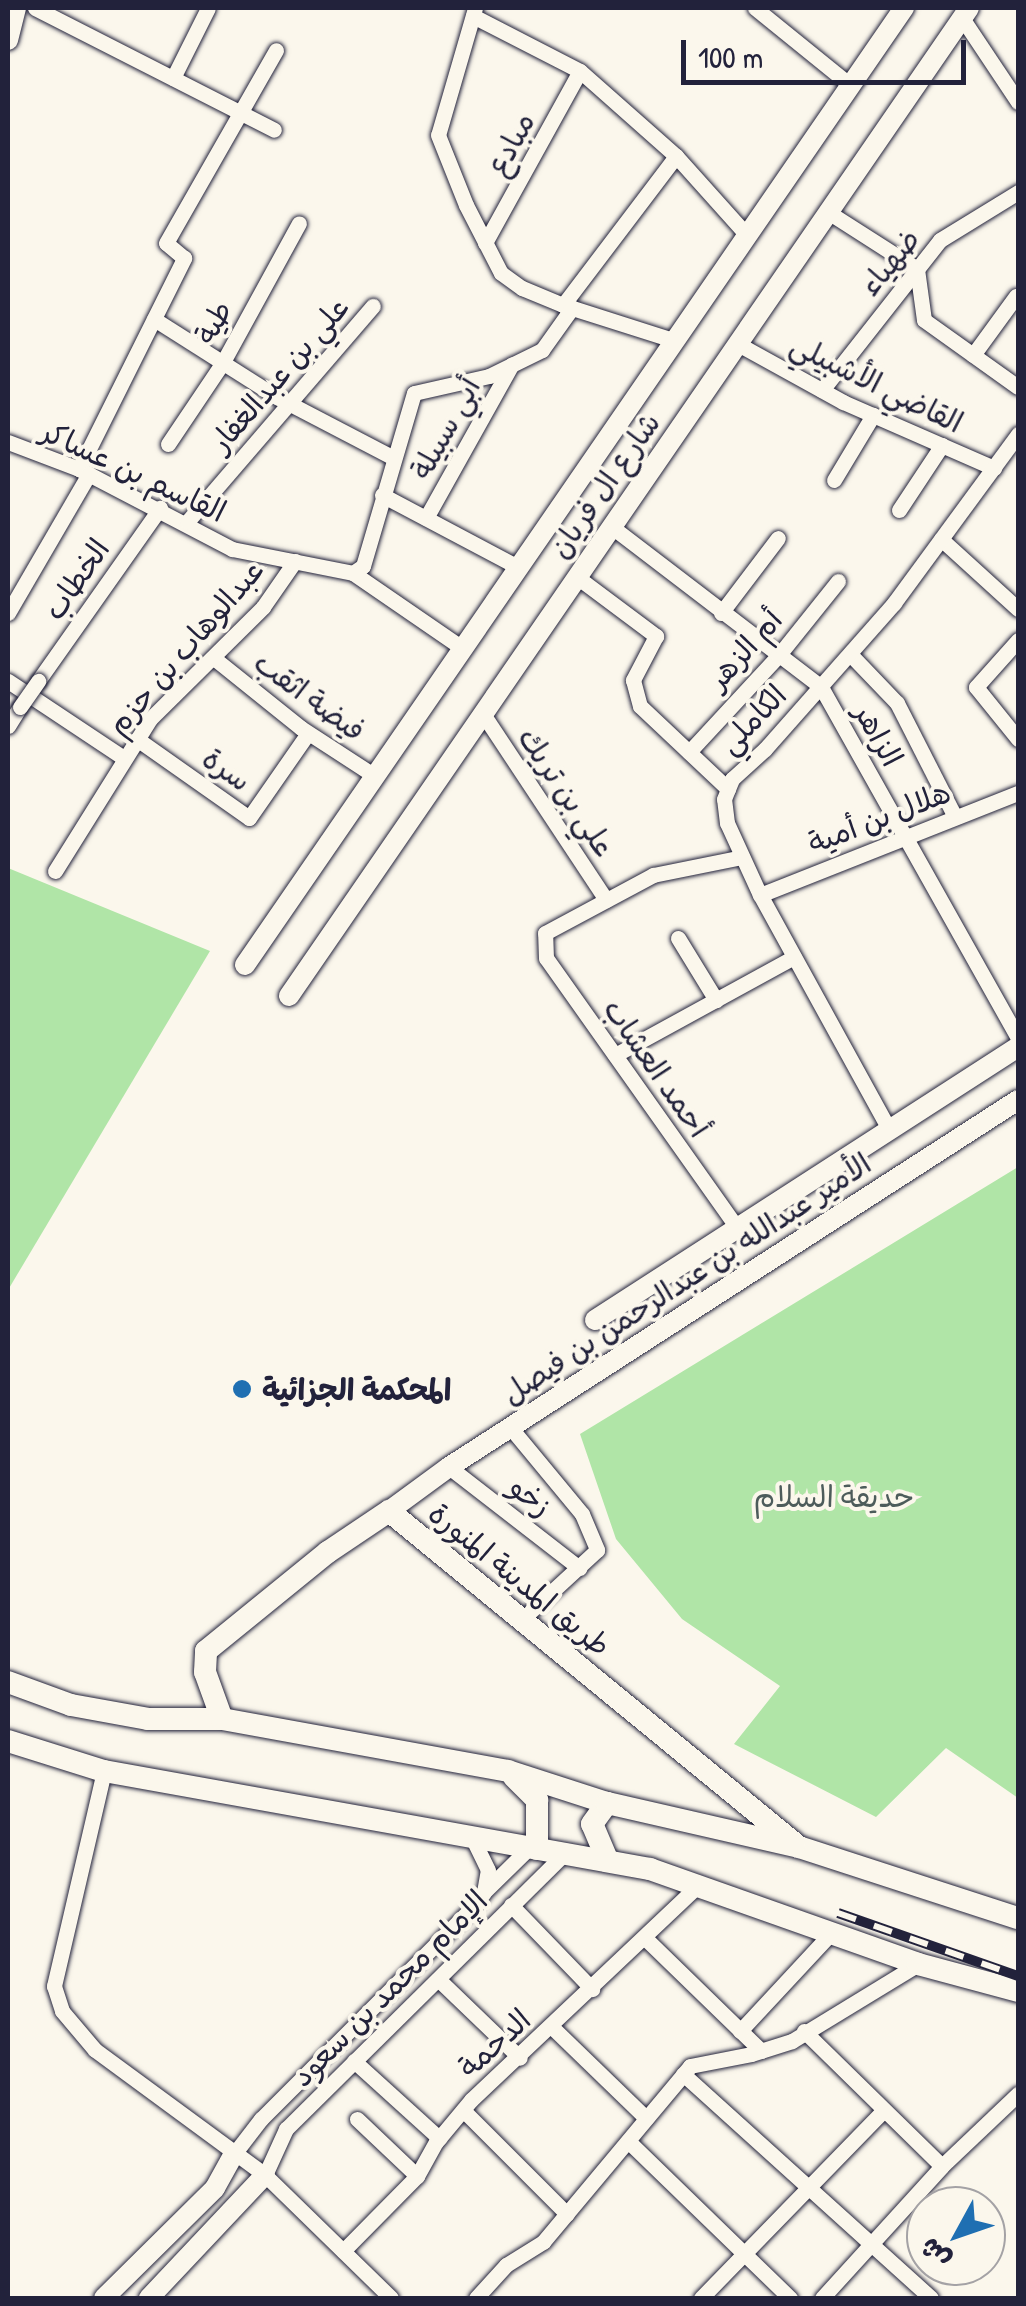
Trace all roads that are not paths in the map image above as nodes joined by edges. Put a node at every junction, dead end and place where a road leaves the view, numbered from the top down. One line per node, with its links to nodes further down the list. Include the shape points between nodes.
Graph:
1 (16, 8): 8 (main road)
2 (35, 8): 11 (street)
3 (208, 8): 11 (street)
4 (755, 8): 12 (street)
5 (904, 8): 12 (main road, شارع ال فريان)
6 (474, 12): 10 (street); 21 (street, via 438,135)
7 (966, 13): 13 (street); 18 (main road, شارع ال فريان)
8 (8, 40)
9 (276, 50): 14 (street)
10 (580, 71): 16 (street); 21 (street, مبادع)
11 (173, 78): 14 (street)
12 (850, 85): 20 (main road, شارع ال فريان)
13 (1018, 102)
14 (242, 114): 15 (street); 26 (street, via 166,243 184,258)
15 (274, 130)
16 (676, 156): 20 (street); 25 (street)
17 (1018, 192): 22 (street, ضهياء, via 940,240)
18 (828, 212): 22 (street); 28 (main road, شارع ال فريان)
19 (299, 223): 30 (street, طية)
20 (746, 234): 27 (main road, شارع ال فريان)
21 (485, 242): 25 (street, via 500,273)
22 (917, 269): 29 (street, via 924,320); 33 (street, ضهياء)
23 (1016, 296): 29 (street)
24 (373, 306): 34 (street, علي بن عبدالغفار)
25 (567, 307): 27 (street); 31 (street, via 542,350)
26 (154, 318): 30 (street); 42 (street)
27 (673, 340): 53 (main road, شارع ال فريان)
28 (738, 344): 33 (street, القاضي الأشبيلي); 49 (main road, شارع ال فريان)
29 (973, 355): 32 (street)
30 (222, 362): 34 (street); 38 (street, طية)
31 (512, 364): 40 (street, via 414,393); 47 (street, أبي سبيلة)
32 (1018, 388)
33 (822, 390): 35 (street, القاضي الأشبيلي)
34 (291, 404): 40 (street); 48 (street, علي بن عبدالغفار)
35 (873, 414): 39 (street, القاضي الأشبيلي); 43 (street)
36 (1018, 434): 41 (street, الكاملي)
37 (8, 442): 42 (street, القاسم بن عساكر)
38 (168, 444)
39 (942, 445): 41 (street, القاضي الأشبيلي); 46 (street)
40 (392, 456): 44 (street)
41 (994, 468): 51 (street, الكاملي)
42 (84, 472): 45 (street, القاسم بن عساكر); 59 (street)
43 (834, 480)
44 (382, 494): 47 (street); 54 (street)
45 (160, 508): 48 (street, القاسم بن عساكر); 68 (street, الخطاب, bridge)
46 (900, 510)
47 (426, 518): 53 (street)
48 (186, 522): 52 (street, القاسم بن عساكر, via 232,548)
49 (612, 528): 55 (main road, شارع ال فريان); 58 (street, الزاهر)
50 (778, 538): 58 (street)
51 (941, 539): 57 (street); 62 (street, الكاملي)
52 (295, 561): 54 (street, القاسم بن عساكر); 64 (street, عبدالوهاب بن حزم)
53 (518, 566): 61 (main road, شارع ال فريان)
54 (357, 571): 61 (street, القاسم بن عساكر)
55 (577, 577): 67 (main road, شارع ال فريان); 72 (street, via 656,636 633,680 640,706)
56 (838, 581): 63 (street, أم الزهر)
57 (1018, 609)
58 (721, 612): 63 (street, الزاهر)
59 (8, 613)
60 (1018, 640): 71 (street, via 976,687)
61 (462, 648): 74 (main road, شارع ال فريان)
62 (850, 654): 66 (street, الكاملي); 77 (street, الزاهر, via 897,703)
63 (778, 656): 66 (street, الزاهر); 72 (street, أم الزهر)
64 (214, 659): 69 (street, فيضة اثقب); 70 (street, عبدالوهاب بن حزم)
65 (8, 680): 73 (street)
66 (820, 687): 75 (street, الكاملي); 78 (street, الزاهر)
67 (482, 714): 82 (street, علي بن تريك); 86 (main road, شارع ال فريان)
68 (8, 726)
69 (308, 733): 70 (street, سرة, via 250,818); 74 (street, فيضة اثقب)
70 (137, 739): 73 (street, عبدالوهاب بن حزم)
71 (1018, 739)
72 (689, 752): 75 (street)
73 (124, 758): 80 (street, عبدالوهاب بن حزم)
74 (375, 776): 85 (main road, شارع ال فريان)
75 (728, 789): 79 (street, الكاملي, via 727,823)
76 (1018, 793): 77 (street, هلال بن أمية)
77 (955, 817): 78 (street, هلال بن أمية)
78 (904, 836): 81 (street, هلال بن أمية); 88 (street, الزاهر)
79 (742, 858): 81 (street, الكاملي); 82 (street, via 653,874)
80 (55, 872)
81 (760, 895): 84 (street, الكاملي)
82 (606, 900): 90 (street, أحمد العشاب, via 545,933 546,958)
83 (678, 938): 87 (street)
84 (794, 957): 87 (street); 92 (street, الكاملي)
85 (245, 965)
86 (289, 996)
87 (716, 1000): 90 (street)
88 (1018, 1038)
89 (1018, 1048): 92 (main road, الأمير عبدالله بن عبدالرحمن بن فيصل)
90 (614, 1055): 93 (street, أحمد العشاب)
91 (1018, 1100): 95 (main road, الأمير عبدالله بن عبدالرحمن بن فيصل)
92 (890, 1131): 93 (main road, الأمير عبدالله بن عبدالرحمن بن فيصل)
93 (738, 1229): 94 (main road, الأمير عبدالله بن عبدالرحمن بن فيصل)
94 (595, 1320)
95 (510, 1428): 96 (main road, الأمير عبدالله بن عبدالرحمن بن فيصل); 98 (street, via 582,1514 597,1550)
96 (449, 1467): 97 (main road, الأمير عبدالله بن عبدالرحمن بن فيصل); 98 (street, زخو)
97 (389, 1511): 101 (main road, طريق المدينة المنورة, via 206,1652 205,1672); 107 (main road, طريق المدينة المنورة)
98 (578, 1568): 99 (street)
99 (531, 1611)
100 (8, 1682): 101 (main road, طريق المدينة المنورة, via 71,1705 148,1719)
101 (222, 1719): 104 (main road, طريق المدينة المنورة)
102 (8, 1742): 103 (main road)
103 (104, 1771): 106 (main road); 135 (street, via 54,1986 66,2017 95,2050)
104 (508, 1772): 105 (main road, طريق المدينة المنورة); 108 (main road, via 538,1800)
105 (607, 1802): 107 (main road, طريق المدينة المنورة); 110 (main road, via 592,1824)
106 (472, 1837): 108 (main road); 112 (street, الإمام محمد بن سعود, via 488,1870)
107 (800, 1847): 114 (main road, طريق المدينة المنورة)
108 (534, 1848): 109 (main road); 112 (street, الإمام محمد بن سعود)
109 (568, 1850): 110 (main road); 113 (street, الإمام محمد بن سعود)
110 (607, 1859): 111 (main road)
111 (696, 1888): 115 (main road); 116 (street, الدحمة)
112 (484, 1892): 135 (street, الإمام محمد بن سعود, via 260,2119)
113 (511, 1905): 118 (street, الإمام محمد بن سعود); 119 (street)
114 (1018, 1918)
115 (832, 1933): 117 (main road); 122 (street)
116 (645, 1938): 119 (street, الدحمة); 122 (street)
117 (918, 1964): 120 (main road); 123 (street)
118 (439, 1980): 125 (street); 126 (street, الإمام محمد بن سعود)
119 (592, 1989): 121 (street, الدحمة)
120 (1018, 1991)
121 (552, 2027): 125 (street, الدحمة); 131 (street)
122 (740, 2030): 124 (street)
123 (804, 2032): 124 (street); 130 (street)
124 (762, 2051): 127 (street, via 690,2066)
125 (520, 2058): 129 (street, الدحمة)
126 (354, 2062): 133 (street); 137 (street, الإمام محمد بن سعود, via 286,2129)
127 (683, 2074): 131 (street); 139 (street)
128 (1018, 2094): 136 (street)
129 (463, 2110): 133 (street, الدحمة); 140 (street)
130 (884, 2110): 136 (street); 139 (street)
131 (646, 2118): 134 (street)
132 (357, 2119): 138 (street)
133 (439, 2138): 138 (street, الدحمة)
134 (628, 2141): 140 (street); 143 (street)
135 (234, 2154): 137 (street); 144 (main road, via 215,2188)
136 (942, 2166): 141 (street)
137 (265, 2175): 142 (street); 145 (main road)
138 (417, 2176): 142 (street, الدحمة)
139 (810, 2187): 141 (street); 143 (street)
140 (567, 2214): 147 (street)
141 (872, 2243): 150 (street); 151 (street)
142 (344, 2251): 146 (street)
143 (744, 2254): 148 (street); 149 (street)
144 (104, 2298)
145 (149, 2298)
146 (391, 2298)
147 (476, 2298)
148 (701, 2298)
149 (790, 2298)
150 (822, 2298)
151 (931, 2298)

